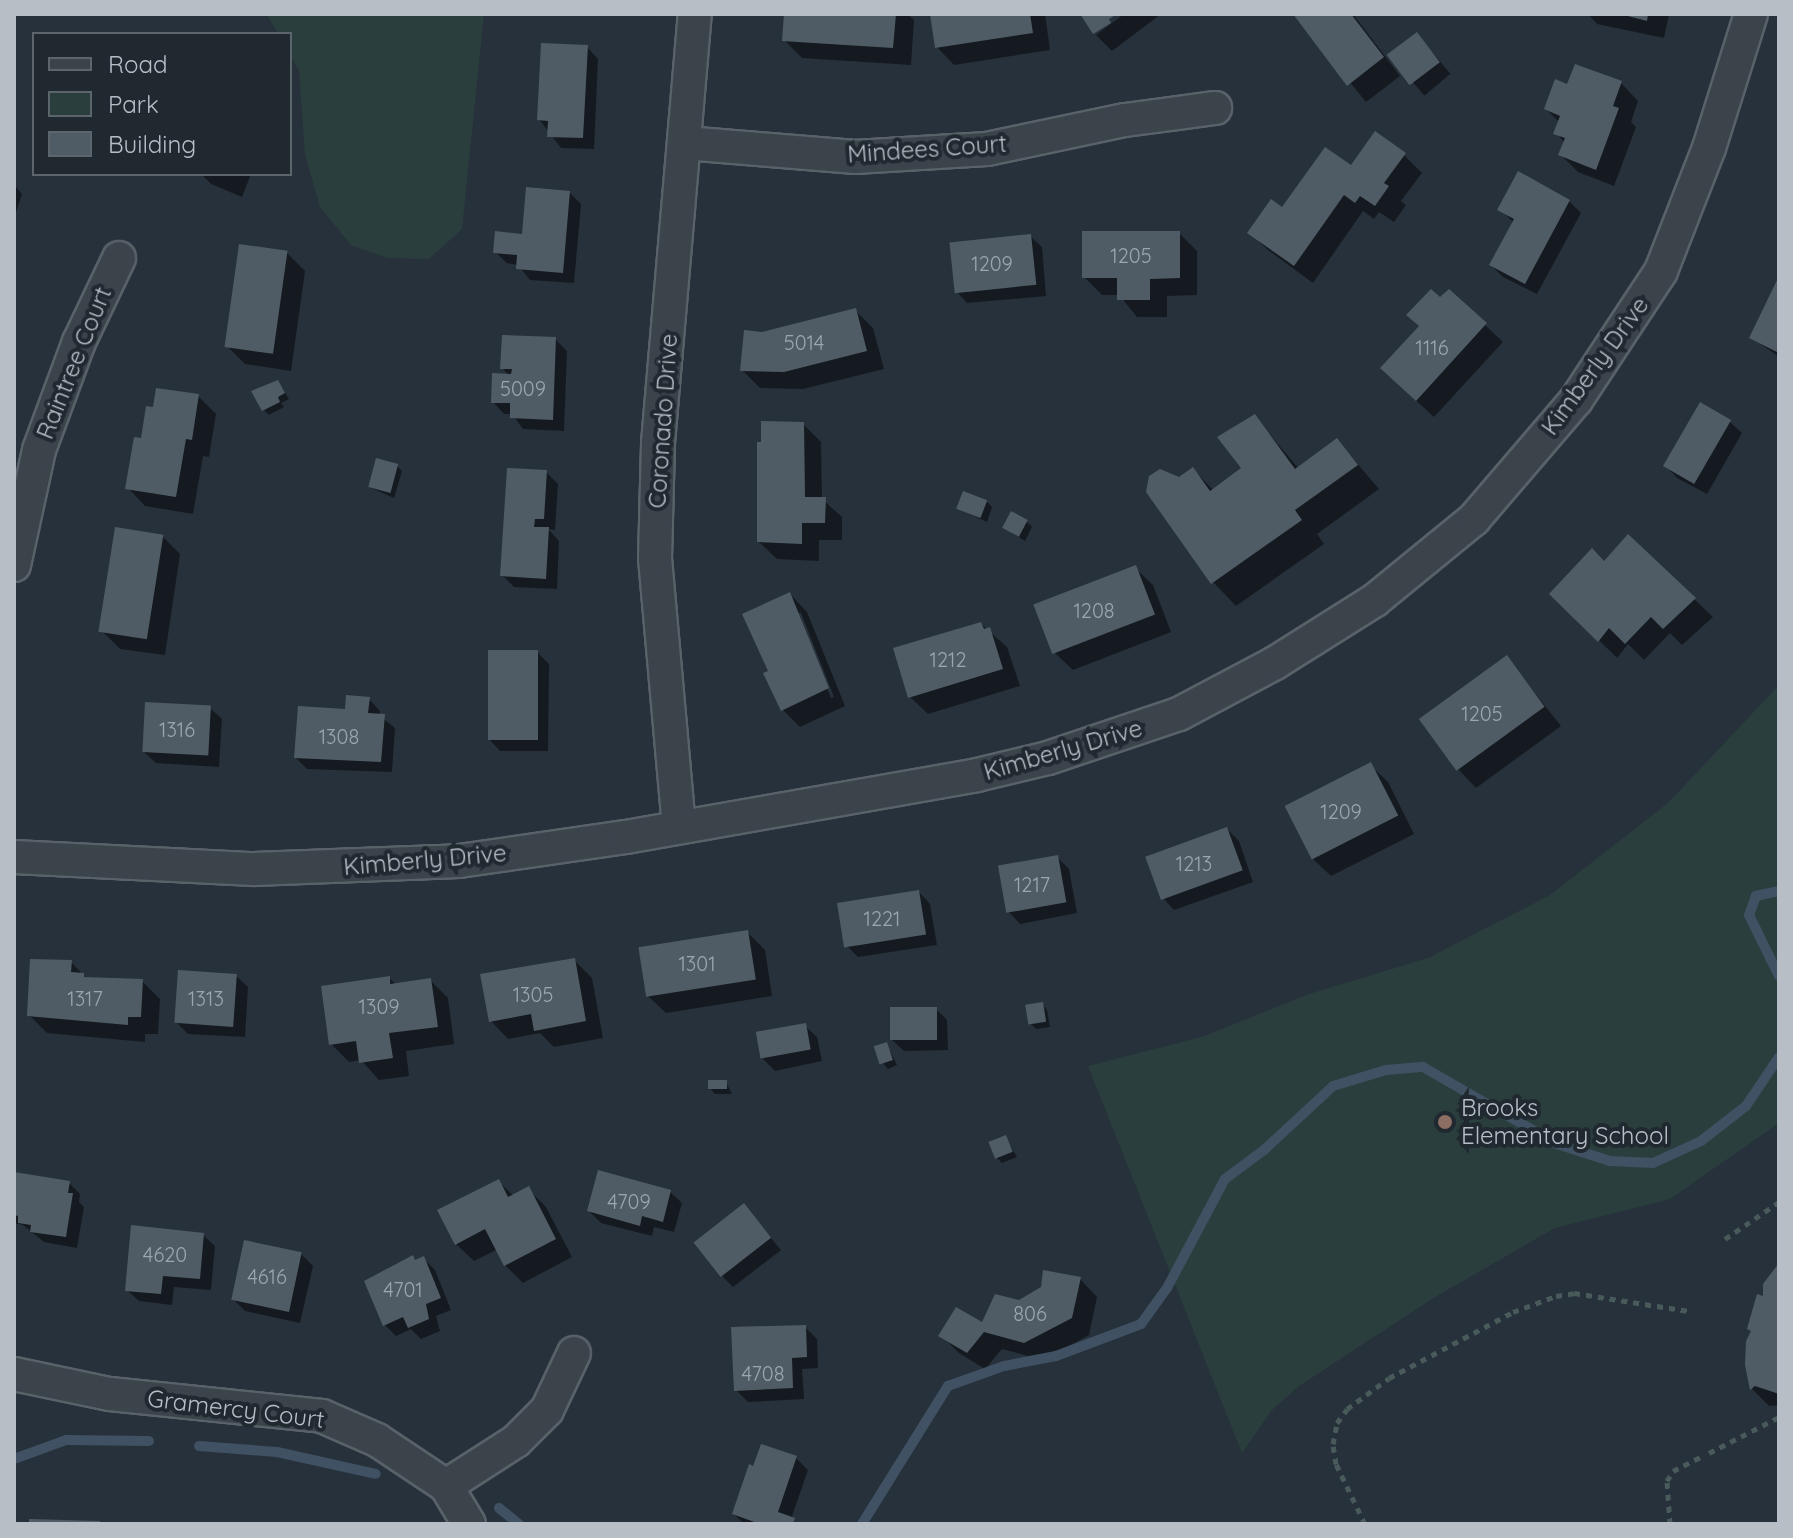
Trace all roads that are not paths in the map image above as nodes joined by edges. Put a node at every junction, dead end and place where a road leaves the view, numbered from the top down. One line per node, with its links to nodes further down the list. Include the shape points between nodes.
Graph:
1 (695, 14): 4 (street, Coronado Drive)
2 (1751, 14): 7 (street, Kimberly Drive, via 1709,148 1656,279 1576,400 1474,519 1375,600 1233,686 1119,736 977,775)
3 (1215, 108): 4 (street, Mindees Court, via 1125,120 987,149 855,157)
4 (685, 143): 7 (street, Coronado Drive, via 658,443 655,559)
5 (119, 258): 6 (street, Raintree Court, via 79,342 39,450)
6 (14, 565)
7 (679, 827): 8 (street, Kimberly Drive, via 459,861 303,869)
8 (14, 857)
9 (574, 1353): 11 (street, via 547,1410 516,1441)
10 (14, 1374): 11 (street, Gramercy Court, via 110,1394 322,1416 377,1440)
11 (446, 1486): 12 (street, Gramercy Court)
12 (469, 1524)

